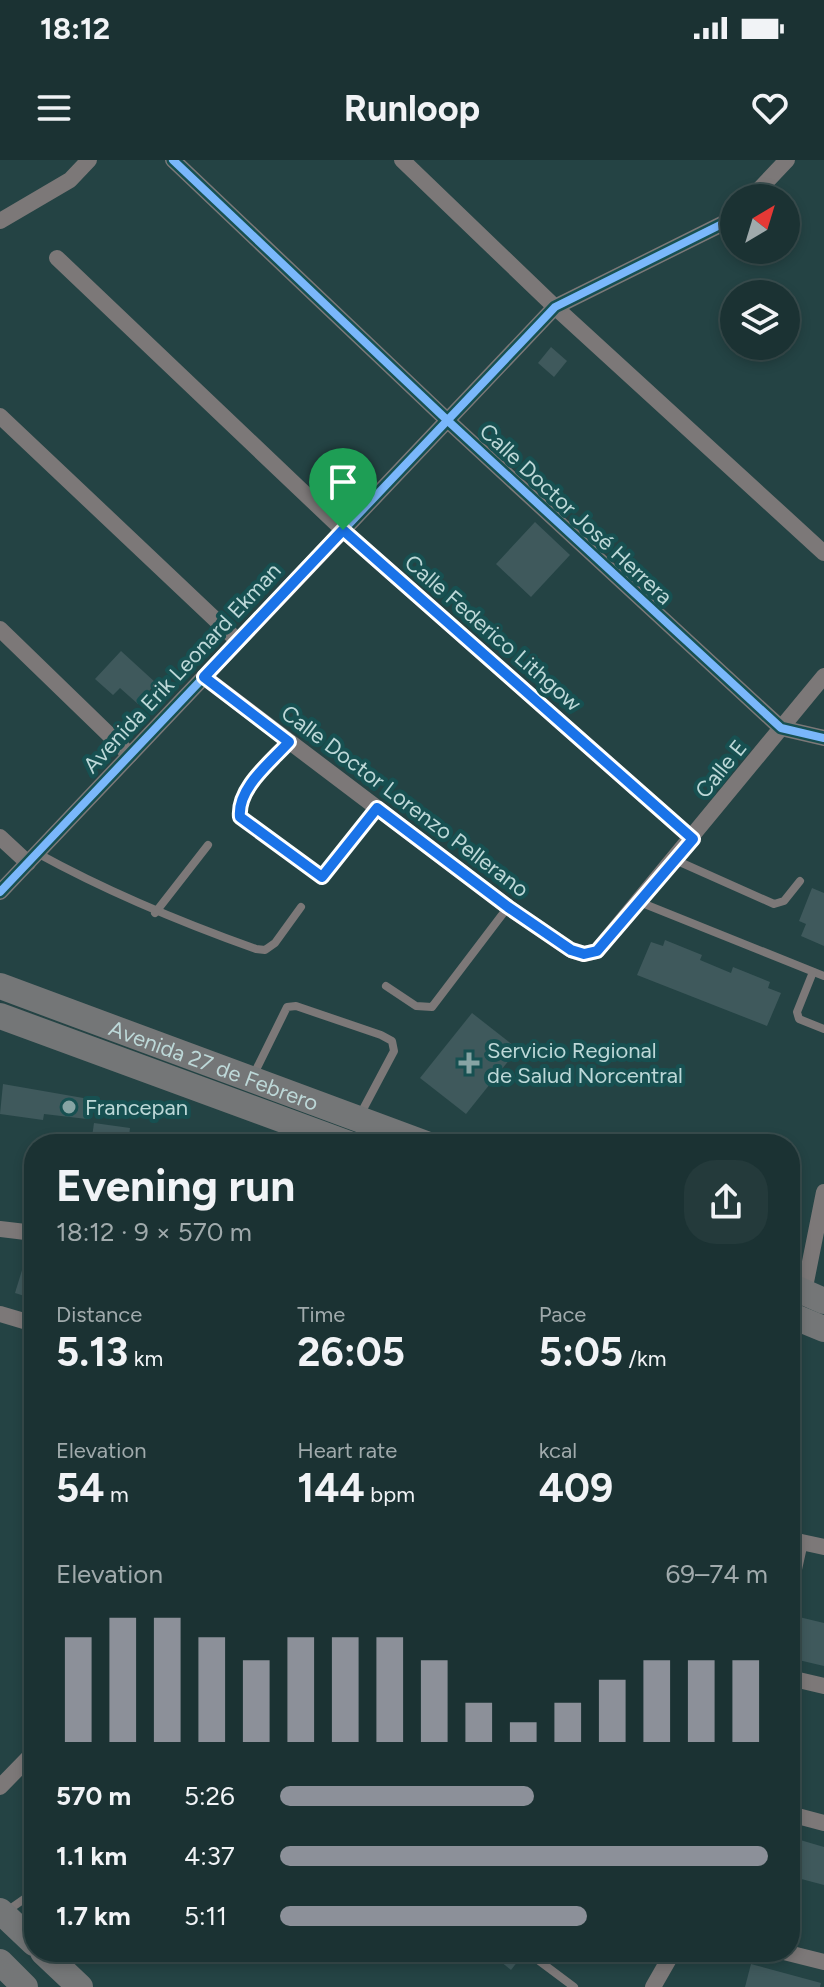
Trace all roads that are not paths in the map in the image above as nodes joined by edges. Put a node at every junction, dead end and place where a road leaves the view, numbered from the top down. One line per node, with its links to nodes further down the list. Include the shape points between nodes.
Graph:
1 (89, 160): 6 (street, via 70,180)
2 (173, 160): 11 (street, Calle Doctor José Herrera)
3 (402, 160): 9 (street)
4 (787, 160): 5 (street)
5 (764, 184)
6 (0, 221)
7 (720, 225): 9 (street, Avenida Erik Leonard Ekman)
8 (57, 258): 12 (street, Calle Federico Lithgow)
9 (555, 307): 11 (street, Avenida Erik Leonard Ekman); 13 (street)
10 (0, 416): 15 (street)
11 (447, 420): 12 (street, Avenida Erik Leonard Ekman); 18 (street, Calle Doctor José Herrera)
12 (343, 530): 15 (street, Avenida Erik Leonard Ekman); 24 (street, Calle Federico Lithgow)
13 (824, 553)
14 (0, 629): 21 (street)
15 (238, 641): 17 (street, Avenida Erik Leonard Ekman)
16 (824, 676): 18 (street, Calle E)
17 (204, 677): 20 (street, Calle Doctor Lorenzo Pellerano); 21 (street, Avenida Erik Leonard Ekman)
18 (781, 728): 19 (street); 24 (street, Calle E)
19 (824, 738)
20 (289, 742): 22 (street, Calle Doctor Lorenzo Pellerano); 22 (lane, via 245,791 238,805 240,817 316,875 327,873)
21 (130, 755): 26 (street, Avenida Erik Leonard Ekman)
22 (377, 808): 32 (street, Calle Doctor Lorenzo Pellerano)
23 (0, 837): 26 (street)
24 (693, 839): 27 (street, Calle E)
25 (208, 845): 33 (lane)
26 (32, 858): 29 (street, Avenida Erik Leonard Ekman); 33 (lane)
27 (673, 859): 28 (lane, via 774,904 784,901); 30 (street, Calle E)
28 (800, 881)
29 (0, 892)
30 (637, 901): 34 (street, Calle E, via 597,951); 35 (lane)
31 (301, 907): 33 (lane, via 265,950)
32 (508, 907): 34 (street, Calle Doctor Lorenzo Pellerano); 38 (lane, via 432,1007 416,1006)
33 (155, 913)
34 (584, 954)
35 (813, 972): 36 (lane); 40 (lane, via 797,1012 799,1019)
36 (824, 976)
37 (0, 986): 41 (main road, Avenida 27 de Febrero)
38 (386, 986)
39 (0, 1016): 43 (main road, Avenida 27 de Febrero)
40 (824, 1029)
41 (251, 1079): 42 (main road, Avenida 27 de Febrero); 42 (lane, via 287,1007 381,1035 392,1041 394,1051)
42 (358, 1119): 44 (main road, Avenida 27 de Febrero)
43 (322, 1134)
44 (399, 1134)
45 (824, 1192): 48 (street)
46 (0, 1229): 47 (street)
47 (24, 1232)
48 (802, 1295)
49 (0, 1314): 51 (street)
50 (800, 1319): 52 (main road)
51 (24, 1321)
52 (824, 1329)
53 (800, 1541): 54 (street)
54 (824, 1547)
55 (800, 1680): 56 (street)
56 (824, 1686)
57 (24, 1762): 58 (street)
58 (0, 1787)
59 (800, 1817): 60 (street)
60 (824, 1823)
61 (24, 1898): 62 (lane)
62 (2, 1912): 63 (main road)
63 (24, 1933)
64 (800, 1956): 69 (street)
65 (0, 1962): 70 (main road)
66 (60, 1962): 71 (main road)
67 (540, 1962): 72 (lane)
68 (667, 1962): 73 (street)
69 (824, 1962)
70 (25, 1987)
71 (80, 1987)
72 (574, 1987)
73 (653, 1987)

